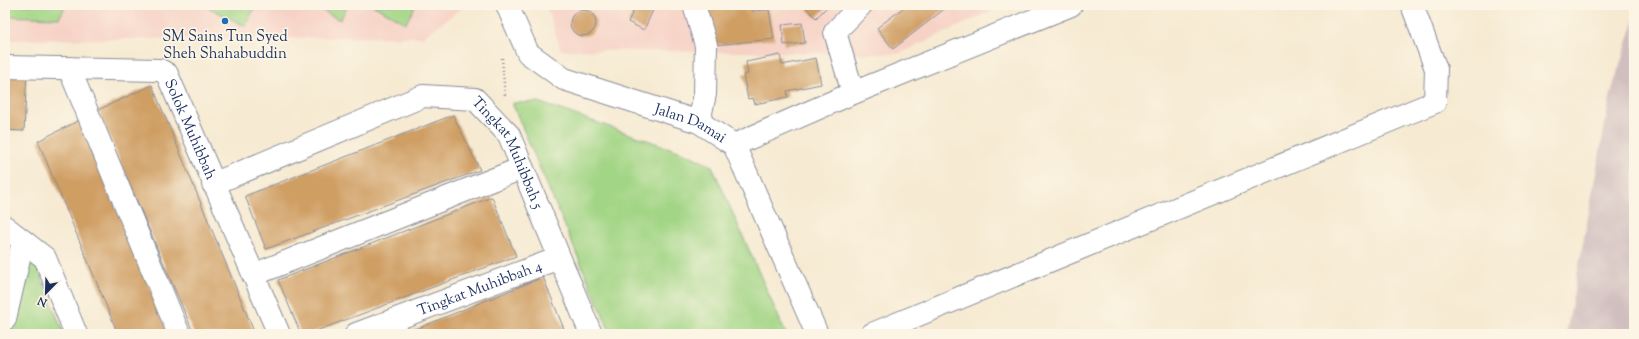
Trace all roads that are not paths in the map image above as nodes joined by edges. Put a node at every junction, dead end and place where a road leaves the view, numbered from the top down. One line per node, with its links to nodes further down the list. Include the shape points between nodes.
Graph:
1 (507, 5): 9 (street, Jalan Damai, via 528,53 564,79)
2 (694, 5): 9 (street, via 706,45 705,94)
3 (862, 5): 8 (street, via 835,32)
4 (1071, 5): 8 (street)
5 (1412, 5): 24 (street, via 1436,69 1435,102)
6 (5, 67): 7 (street, Solok Muhibbah)
7 (69, 68): 12 (street, Solok Muhibbah, via 160,70 167,74); 19 (street)
8 (853, 93): 10 (street)
9 (699, 122): 10 (street, Jalan Damai)
10 (734, 145): 23 (street, Jalan Damai)
11 (522, 168): 12 (street, Tingkat Muhibbah 5, via 509,135 476,99 423,96); 15 (street, Tingkat Muhibbah 5); 16 (street)
12 (213, 184): 16 (street, Solok Muhibbah)
13 (5, 227): 14 (street)
14 (23, 241): 17 (street); 18 (street, via 45,258)
15 (559, 258): 21 (street, Tingkat Muhibbah 4); 22 (street, Tingkat Muhibbah 5)
16 (253, 275): 20 (street, Solok Muhibbah)
17 (5, 319)
18 (76, 334)
19 (179, 334)
20 (279, 334)
21 (356, 334)
22 (591, 334)
23 (817, 334)
24 (872, 334)

